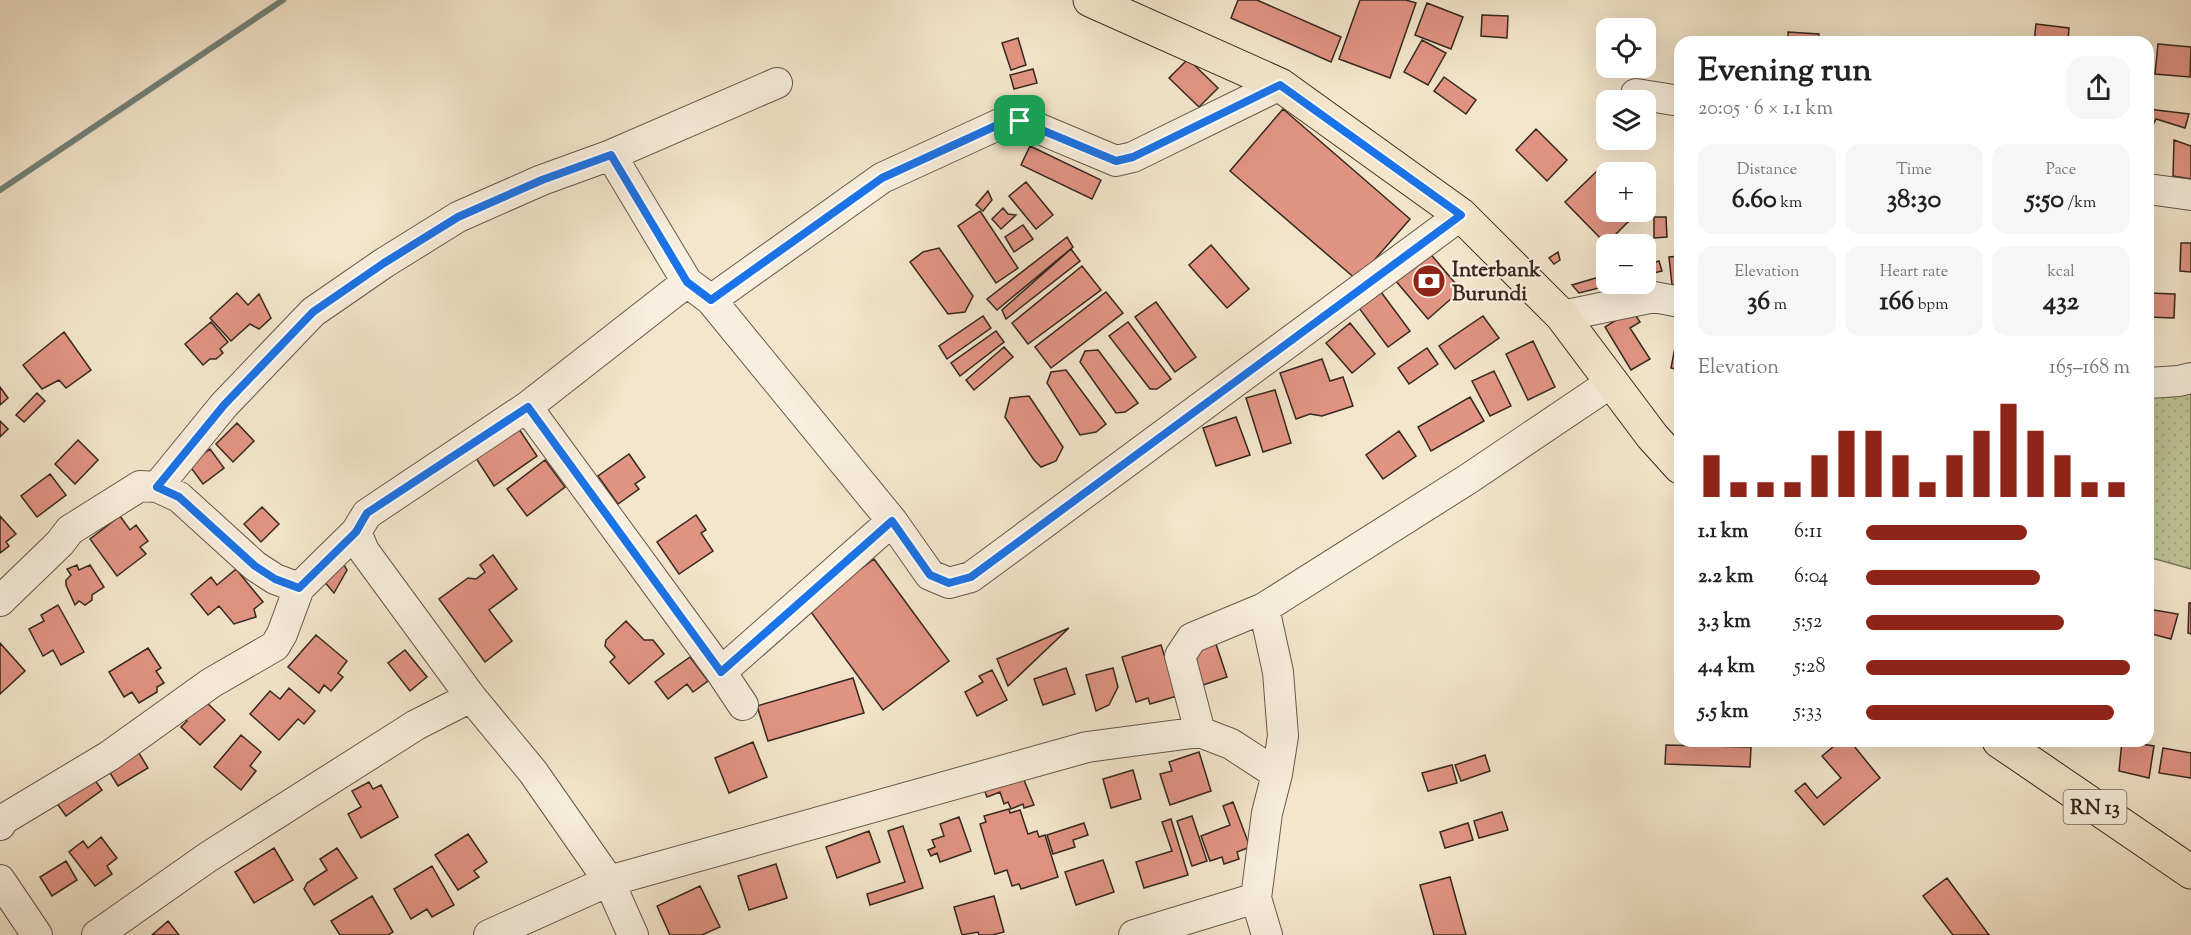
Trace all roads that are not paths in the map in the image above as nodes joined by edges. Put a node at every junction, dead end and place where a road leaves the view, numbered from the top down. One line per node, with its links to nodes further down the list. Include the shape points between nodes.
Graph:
1 (1090, 0): 3 (main road)
2 (777, 82): 6 (street)
3 (1280, 85): 9 (main road); 11 (street, via 1133,157 1116,161 1020,121 1002,123 882,178)
4 (1656, 97): 5 (street)
5 (1674, 100)
6 (611, 155): 10 (street); 19 (street, via 458,217 313,312 224,405)
7 (2154, 190): 8 (street)
8 (2191, 195)
9 (1461, 215): 13 (main road); 20 (street, via 971,577 949,583 930,575)
10 (687, 282): 11 (street); 17 (street)
11 (711, 300): 20 (street)
12 (1674, 301): 13 (street, via 1654,297)
13 (1562, 316): 15 (main road)
14 (2191, 378): 16 (street)
15 (1612, 382): 18 (main road); 24 (street)
16 (2154, 383)
17 (528, 407): 21 (street, via 367,513); 25 (street)
18 (1674, 460)
19 (157, 487): 22 (street, via 179,497 255,566); 23 (street, via 140,486 70,530)
20 (892, 521): 25 (street)
21 (356, 532): 22 (street); 26 (street, via 364,551)
22 (299, 588): 31 (street, via 275,646 211,683 109,756)
23 (0, 601)
24 (1264, 608): 28 (street, via 1192,639 1179,656); 30 (street, via 1278,672 1283,736)
25 (721, 672): 27 (street)
26 (471, 697): 34 (street, via 533,772); 37 (street, via 416,725 258,825)
27 (743, 705)
28 (1200, 732): 30 (street, via 1231,744); 34 (street, via 1087,747)
29 (2009, 747): 32 (main road, RN 13)
30 (1277, 774): 35 (street, via 1266,813)
31 (0, 825)
32 (2191, 872)
33 (0, 880): 36 (street)
34 (609, 881): 38 (street); 39 (street)
35 (1256, 898): 40 (street); 41 (street)
36 (37, 935)
37 (97, 935)
38 (489, 935)
39 (633, 935)
40 (1134, 935)
41 (1267, 935)

